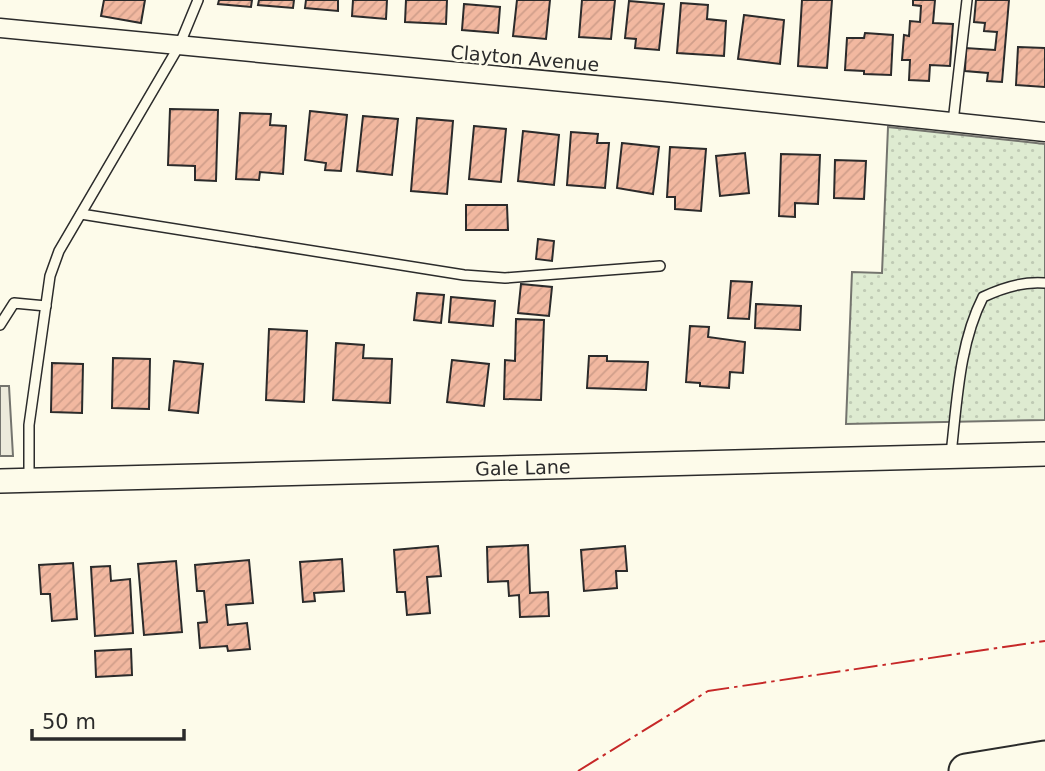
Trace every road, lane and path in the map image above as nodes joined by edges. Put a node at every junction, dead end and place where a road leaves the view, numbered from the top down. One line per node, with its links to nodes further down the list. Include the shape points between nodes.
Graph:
1 (198, 0): 4 (lane)
2 (967, 0): 5 (lane)
3 (0, 28): 4 (street, Clayton Avenue)
4 (179, 46): 5 (street, Clayton Avenue); 7 (lane)
5 (953, 122): 6 (street, Clayton Avenue)
6 (1045, 132)
7 (81, 214): 8 (lane, via 464,275 505,278); 10 (lane, via 59,251)
8 (660, 266)
9 (1045, 283): 13 (lane, via 1002,288 983,297 973,316 964,356)
10 (46, 306): 11 (lane, via 14,303); 14 (lane, via 29,425)
11 (0, 325)
12 (1045, 454): 13 (street, Gale Lane)
13 (951, 456): 14 (street, Gale Lane)
14 (29, 480): 15 (street, Gale Lane)
15 (0, 481)
16 (1045, 758): 17 (highway)
17 (966, 771)

